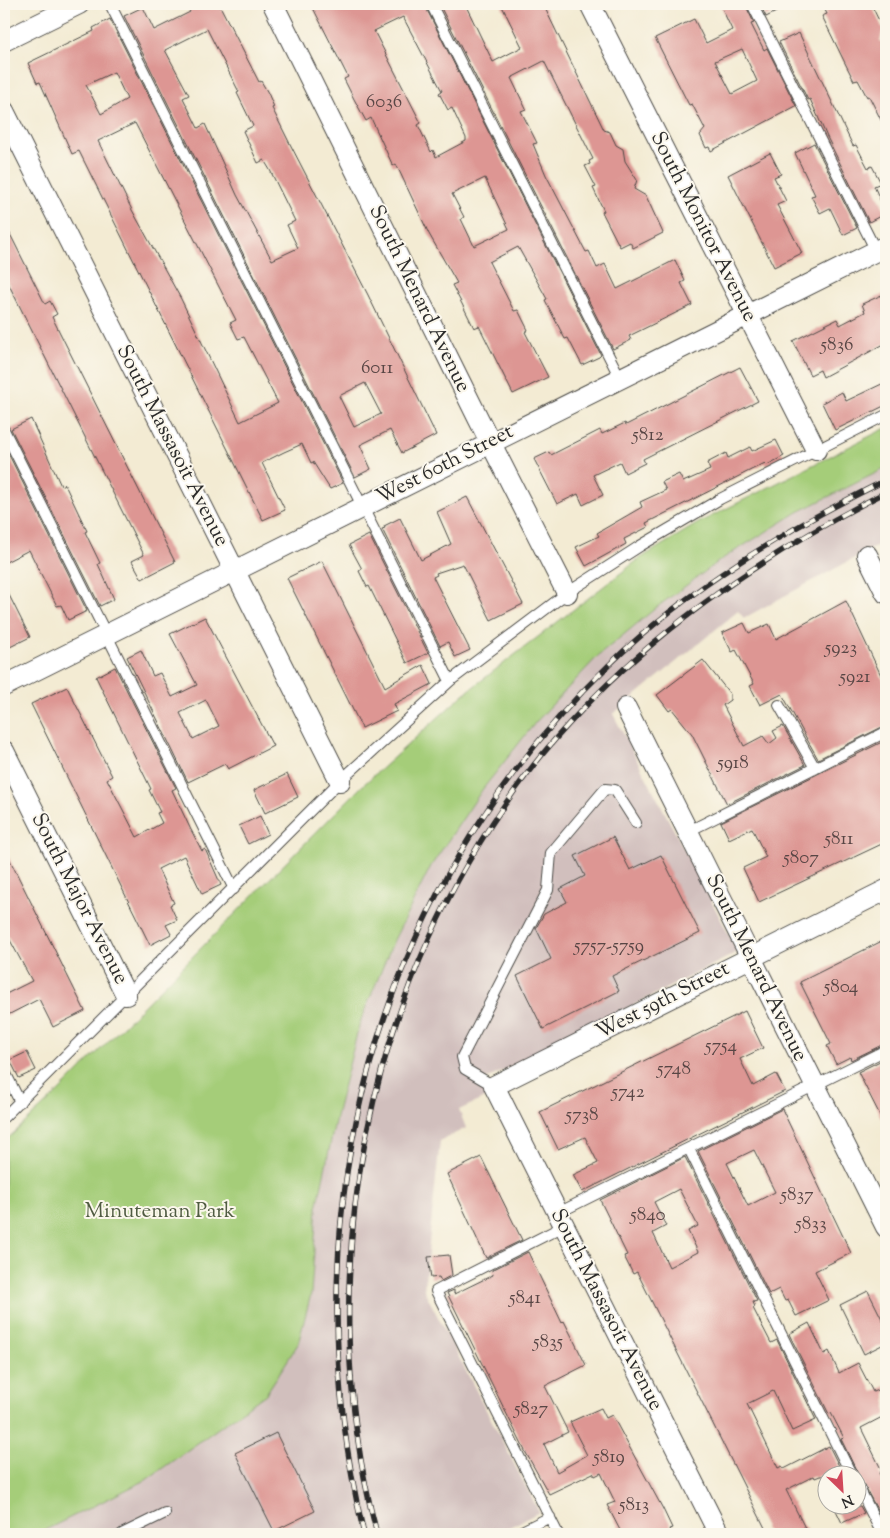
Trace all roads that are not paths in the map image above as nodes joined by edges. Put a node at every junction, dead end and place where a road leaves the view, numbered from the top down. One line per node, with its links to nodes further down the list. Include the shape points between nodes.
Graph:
1 (79, 4): 7 (street)
2 (110, 4): 16 (lane)
3 (273, 4): 14 (street, South Menard Avenue)
4 (430, 4): 11 (lane)
5 (590, 4): 10 (street, South Monitor Avenue)
6 (752, 4): 9 (lane)
7 (4, 42)
8 (4, 111): 18 (street, South Massasoit Avenue)
9 (881, 248): 10 (street, West 60th Street)
10 (747, 315): 11 (street, West 60th Street); 15 (street, South Monitor Avenue)
11 (620, 378): 14 (street, West 60th Street)
12 (886, 415): 15 (lane)
13 (4, 430): 21 (lane)
14 (490, 442): 16 (street, West 60th Street); 19 (street, South Menard Avenue)
15 (816, 450): 19 (lane, via 720,498)
16 (363, 506): 18 (street, West 60th Street); 22 (lane)
17 (867, 555): 20 (street)
18 (235, 570): 21 (street, West 60th Street); 29 (street, South Massasoit Avenue)
19 (567, 593): 22 (lane)
20 (886, 593)
21 (107, 634): 23 (street, West 60th Street); 32 (lane)
22 (450, 681): 29 (lane)
23 (4, 686)
24 (779, 705): 28 (lane)
25 (626, 708): 31 (street, South Menard Avenue)
26 (886, 732): 28 (lane)
27 (4, 750): 35 (street, South Major Avenue)
28 (815, 768): 31 (lane)
29 (340, 781): 32 (lane)
30 (636, 823): 38 (lane, via 615,790 605,789 551,852 548,890 462,1057 466,1069)
31 (689, 831): 34 (street, South Menard Avenue)
32 (234, 889): 35 (lane)
33 (886, 890): 34 (street, West 59th Street)
34 (751, 958): 38 (street, West 59th Street); 39 (street, South Menard Avenue)
35 (126, 995): 40 (lane)
36 (886, 1050): 39 (lane)
37 (4, 1070): 40 (lane)
38 (494, 1086): 43 (street, South Massasoit Avenue)
39 (815, 1086): 42 (lane); 44 (street, South Menard Avenue)
40 (20, 1102): 41 (lane)
41 (4, 1116)
42 (689, 1149): 43 (lane); 45 (lane)
43 (561, 1220): 48 (lane, via 436,1292); 52 (street, South Massasoit Avenue)
44 (886, 1227)
45 (847, 1466)
46 (868, 1506): 53 (lane)
47 (165, 1513): 49 (lane)
48 (550, 1517): 50 (lane); 51 (lane)
49 (122, 1534)
50 (516, 1534)
51 (558, 1534)
52 (720, 1534)
53 (882, 1534)

